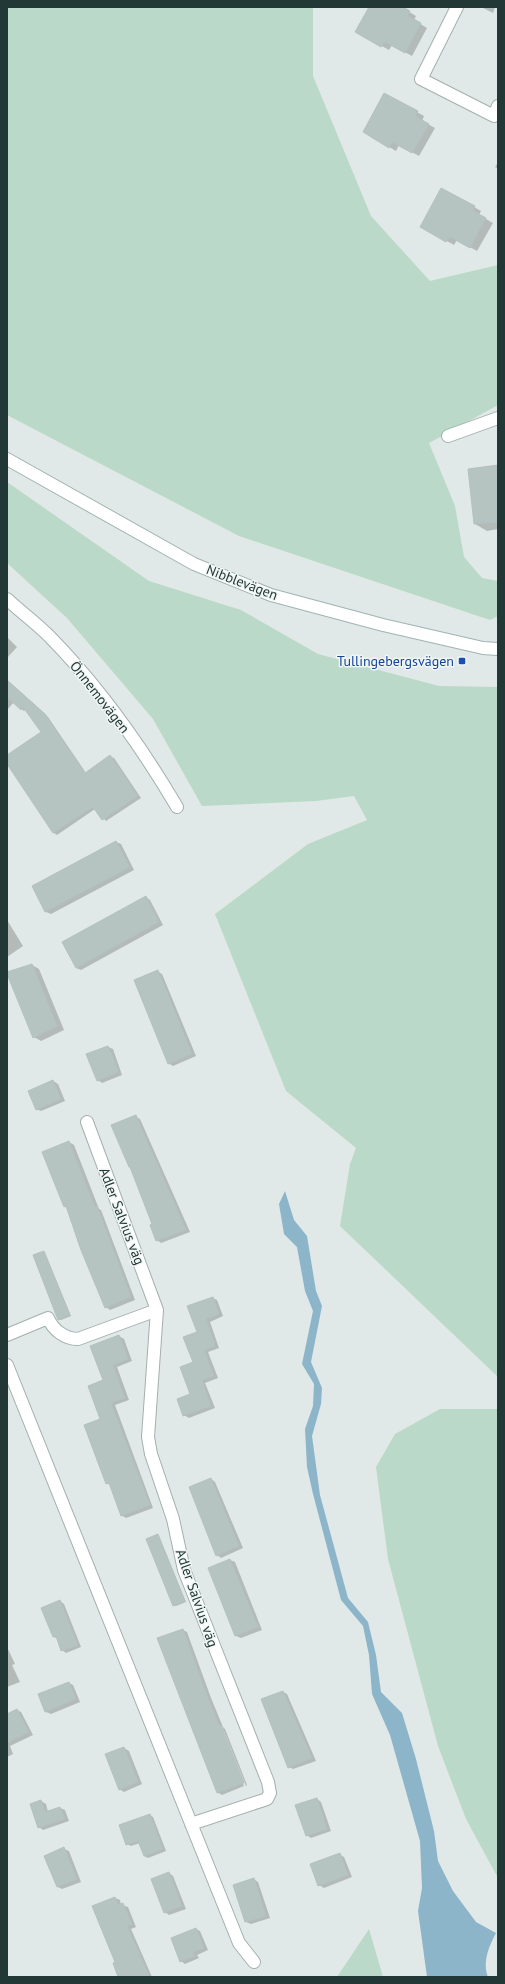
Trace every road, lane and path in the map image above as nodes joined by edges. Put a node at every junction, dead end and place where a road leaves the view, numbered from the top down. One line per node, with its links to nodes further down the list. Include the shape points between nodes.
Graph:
1 (457, 7): 2 (street, via 421,79 494,116)
2 (498, 106)
3 (498, 418): 4 (street)
4 (448, 436)
5 (7, 459): 7 (street, Nibblevägen, via 194,564 271,595 383,625 483,648)
6 (7, 599): 8 (street, Önnemovägen, via 49,636 99,691)
7 (498, 648)
8 (177, 807)
9 (87, 1122): 10 (street, Adler Salvius väg)
10 (157, 1310): 11 (street, via 78,1339 69,1339 63,1335 48,1318); 13 (street, Adler Salvius väg, via 148,1437 151,1454 173,1519 184,1570 268,1782 270,1793 267,1799)
11 (7, 1335)
12 (8, 1368): 13 (street)
13 (191, 1824): 14 (street, via 239,1943)
14 (254, 1962)

